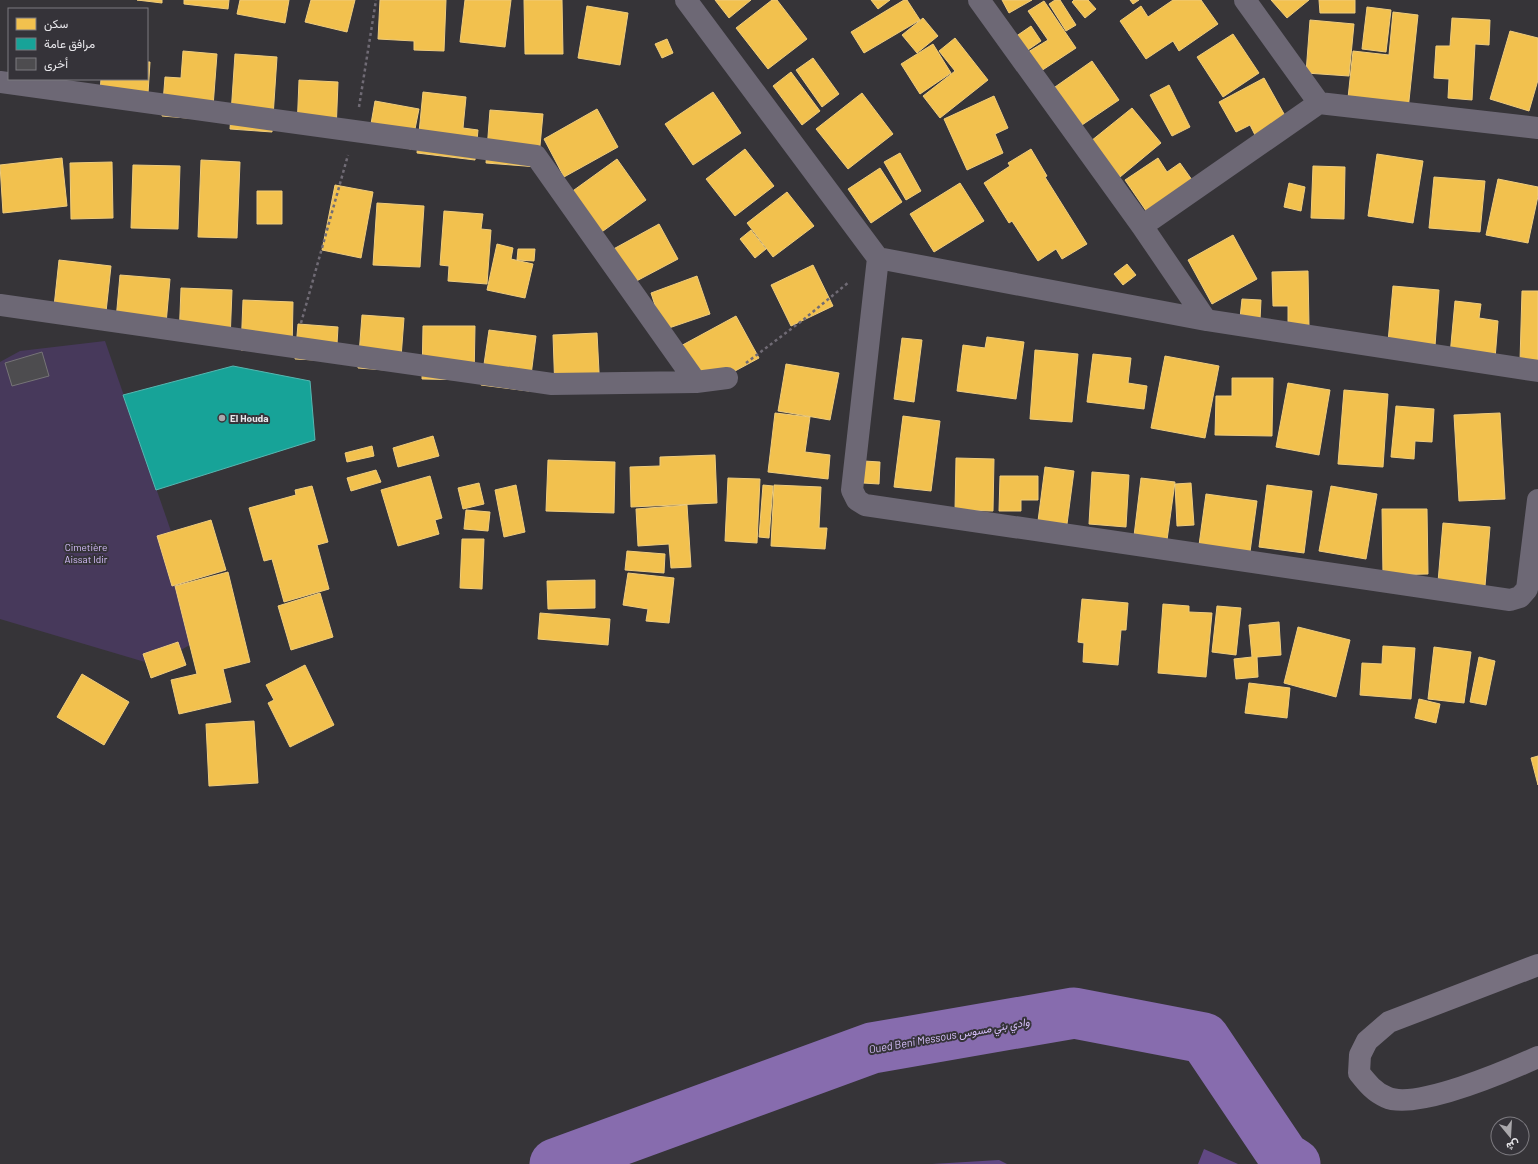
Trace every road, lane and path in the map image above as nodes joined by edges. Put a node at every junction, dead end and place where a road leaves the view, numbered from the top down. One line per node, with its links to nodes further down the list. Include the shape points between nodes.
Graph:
1 (376, 0): 8 (path)
2 (686, 0): 10 (street)
3 (978, 0): 9 (street)
4 (1245, 0): 6 (street)
5 (0, 82): 8 (street)
6 (1319, 104): 7 (street); 9 (street)
7 (1538, 128)
8 (355, 130): 13 (path); 16 (street, via 536,156)
9 (1142, 226): 12 (street)
10 (878, 258): 12 (street); 15 (path); 17 (street, via 852,490 857,500 865,505 1510,600 1520,597 1527,589)
11 (0, 305): 13 (street)
12 (1206, 320): 14 (street)
13 (295, 347): 16 (street, via 552,384)
14 (1538, 371)
15 (727, 378): 16 (street)
16 (696, 382)
17 (1538, 500)
18 (1538, 965): 19 (main road, via 1389,1022 1367,1041 1360,1056 1359,1073 1370,1087 1387,1098 1413,1101 1489,1079)
19 (1538, 1057)

